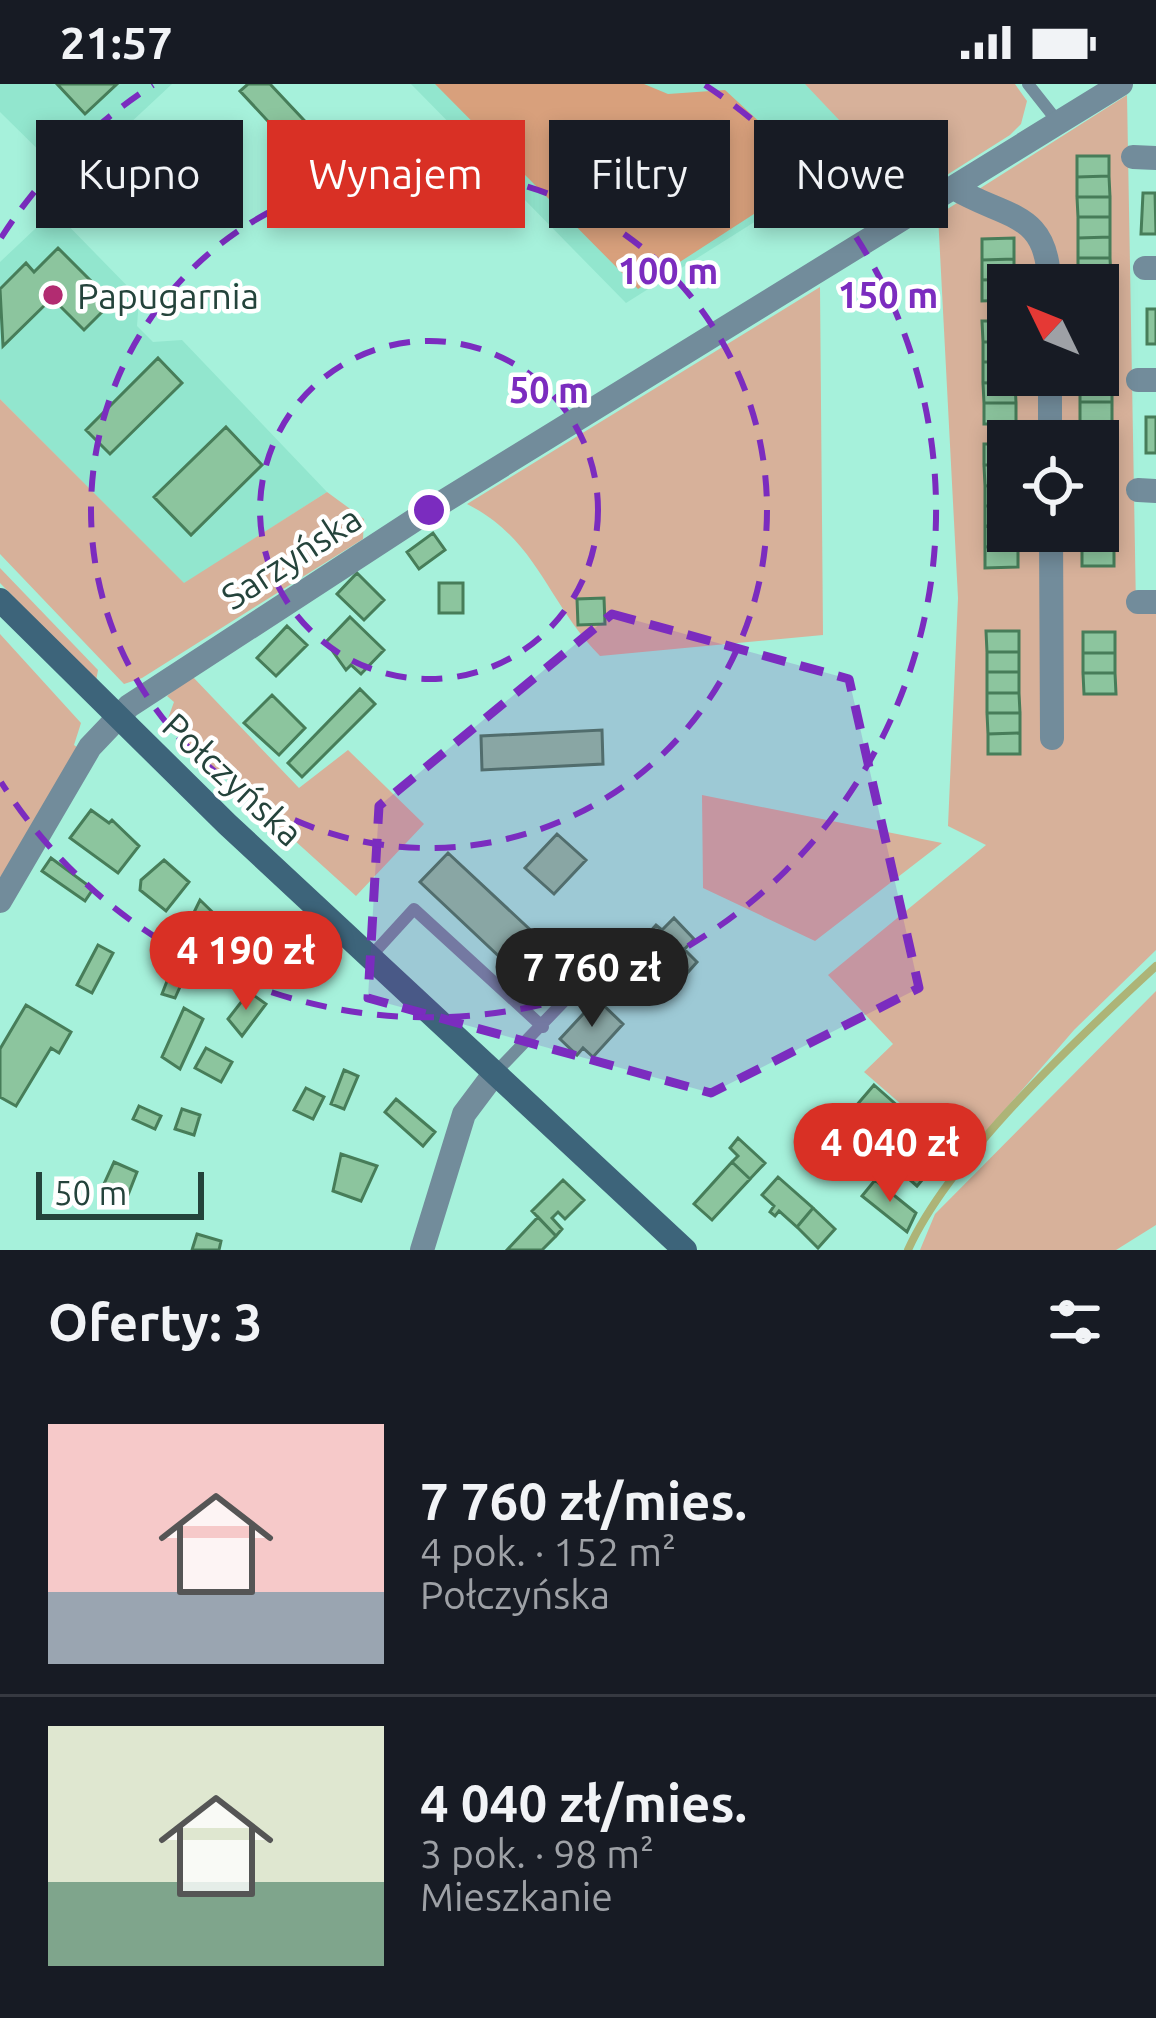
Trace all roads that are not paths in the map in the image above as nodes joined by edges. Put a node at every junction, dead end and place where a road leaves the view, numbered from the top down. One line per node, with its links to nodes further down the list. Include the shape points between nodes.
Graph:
1 (1028, 84): 3 (lane)
2 (1121, 84): 3 (street, Sarzyńska)
3 (1058, 122): 4 (street, Sarzyńska)
4 (954, 188): 5 (street, via 1034,226); 8 (street, Sarzyńska, via 433,508)
5 (1046, 264)
6 (1051, 552): 9 (street)
7 (0, 600): 8 (main road, Połczyńska)
8 (116, 717): 10 (street, Sarzyńska); 12 (main road, Połczyńska)
9 (1052, 738)
10 (0, 901)
11 (619, 944): 13 (lane)
12 (370, 957): 13 (lane, via 414,909); 14 (main road, Połczyńska)
13 (543, 1027): 14 (lane)
14 (494, 1074): 15 (street, via 464,1114); 16 (main road, Połczyńska)
15 (422, 1250)
16 (685, 1250)

